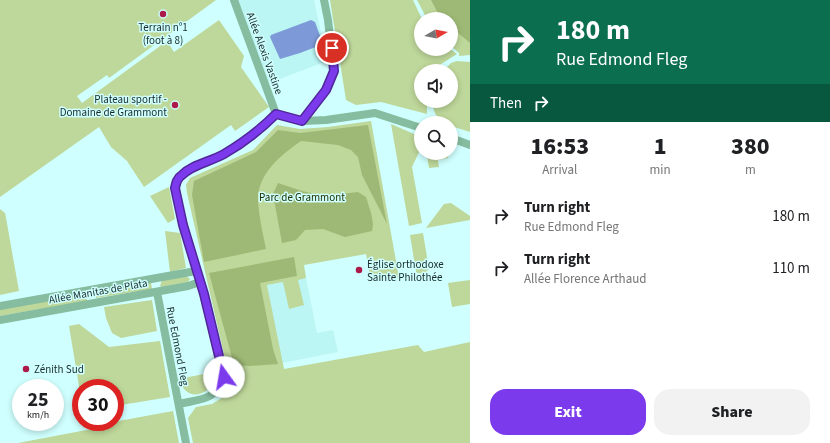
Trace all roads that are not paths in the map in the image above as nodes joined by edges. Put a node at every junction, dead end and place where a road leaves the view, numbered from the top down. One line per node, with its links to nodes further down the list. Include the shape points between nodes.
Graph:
1 (234, 0): 3 (street, Allée Alexis Vastine)
2 (324, 0): 4 (street, via 334,71 326,90)
3 (276, 114): 4 (street); 8 (street, via 259,130 223,155 182,174 176,183 183,225)
4 (302, 121): 5 (street, via 375,113)
5 (414, 126)
6 (458, 141): 7 (street)
7 (470, 145)
8 (196, 271): 9 (street); 11 (street, Allée Manitas de Plata)
9 (200, 282): 10 (street, Allée Manitas de Plata); 13 (street, via 224,377 221,386 209,398)
10 (157, 292): 12 (street, Allée Manitas de Plata); 13 (street, Rue Edmond Fleg)
11 (0, 306)
12 (0, 320)
13 (179, 404): 14 (street, Rue Edmond Fleg)
14 (186, 443)

